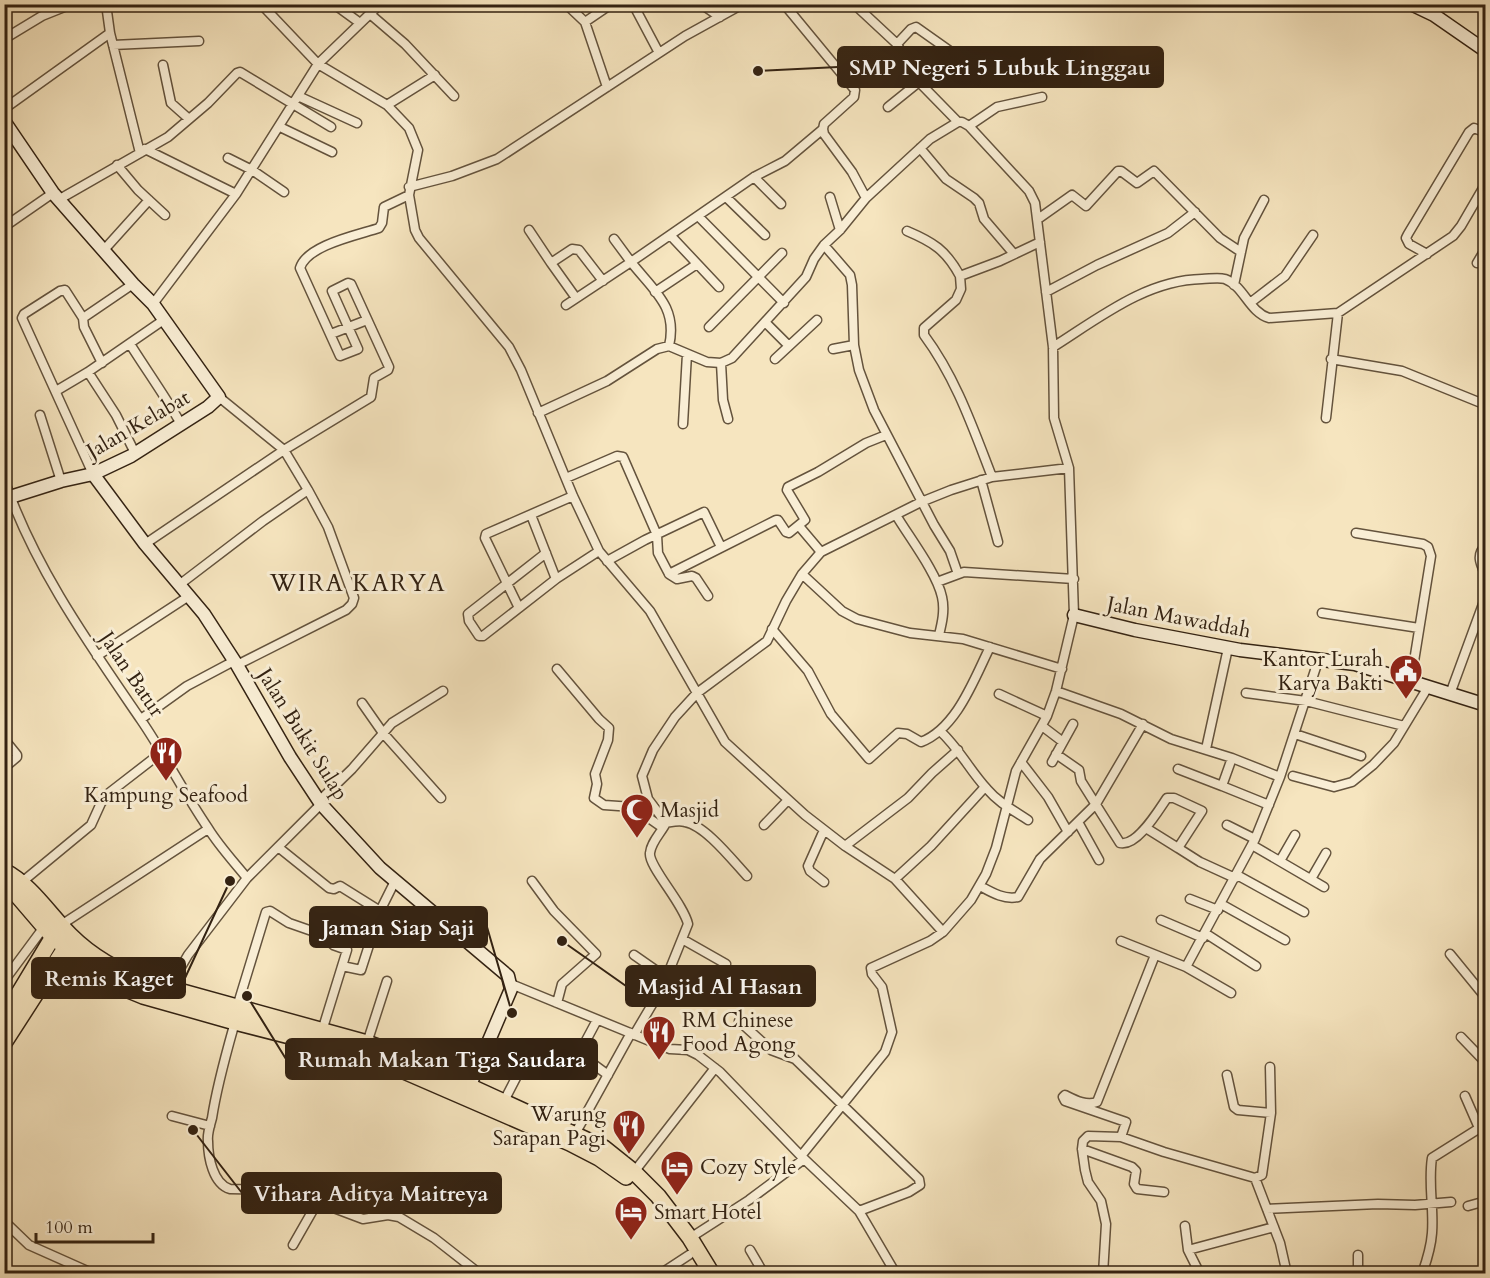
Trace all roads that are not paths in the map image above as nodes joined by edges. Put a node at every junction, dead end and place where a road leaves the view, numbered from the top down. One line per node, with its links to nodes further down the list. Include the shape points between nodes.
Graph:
1 (13, 4): 17 (street)
2 (72, 4): 23 (street, via 42,16)
3 (106, 4): 22 (street)
4 (261, 4): 30 (street)
5 (377, 4): 18 (street)
6 (525, 4): 7 (street)
7 (537, 4)
8 (566, 4): 20 (street)
9 (633, 4): 28 (street)
10 (701, 4): 19 (street)
11 (743, 4): 19 (street)
12 (784, 4): 49 (street, via 855,90 854,98)
13 (854, 4): 25 (street)
14 (1411, 4): 27 (street, via 1434,15)
15 (610, 5): 20 (street)
16 (338, 7): 21 (street)
17 (4, 9)
18 (370, 14): 21 (street); 32 (street)
19 (720, 17): 28 (street)
20 (585, 22): 34 (street)
21 (360, 23): 30 (street)
22 (110, 33): 26 (street); 41 (street)
23 (4, 39)
24 (199, 41): 26 (street)
25 (897, 44): 29 (street, via 916,27); 33 (street)
26 (113, 45): 52 (street)
27 (1485, 51)
28 (659, 53): 34 (street)
29 (957, 56)
30 (318, 64): 35 (street); 39 (street)
31 (164, 65): 42 (street, via 171,103)
32 (435, 75): 36 (street); 39 (street)
33 (919, 82): 40 (street); 44 (street)
34 (607, 87): 59 (street, via 497,159)
35 (298, 96): 38 (street); 45 (street)
36 (454, 96)
37 (1042, 97): 46 (street, via 997,106)
38 (292, 105): 42 (street, via 240,72 232,75); 47 (street); 48 (street)
39 (387, 105): 59 (street, via 408,128 418,150)
40 (888, 107)
41 (4, 109)
42 (189, 119): 52 (street)
43 (4, 121): 63 (street)
44 (958, 122): 46 (street); 51 (street)
45 (357, 123)
46 (969, 126): 73 (street, via 1029,190)
47 (280, 127): 53 (street); 56 (street)
48 (331, 127)
49 (823, 129): 57 (street, via 785,161); 66 (street)
50 (1485, 133): 89 (street, via 1474,128 1469,132 1406,238)
51 (920, 148): 66 (street); 88 (street, via 946,179 979,203 984,219)
52 (143, 151): 55 (street); 61 (street)
53 (332, 152)
54 (228, 158): 56 (street)
55 (117, 165): 63 (street); 67 (street)
56 (252, 170): 60 (street); 61 (street)
57 (754, 177): 64 (street); 69 (street)
58 (1485, 183): 62 (street)
59 (409, 191): 115 (street, via 384,207 379,228 323,247 305,258 300,268); 131 (street, via 419,238 502,337)
60 (284, 192)
61 (236, 194): 105 (street)
62 (1483, 195): 89 (street, via 1452,236)
63 (56, 196): 74 (street); 85 (street)
64 (726, 197): 72 (street); 78 (street)
65 (830, 197): 76 (street)
66 (866, 198): 76 (street)
67 (149, 200): 71 (street); 85 (street)
68 (1264, 200): 86 (street)
69 (781, 204)
70 (1195, 212): 73 (street, via 1157,172 1137,183 1120,170 1086,206 1072,195); 86 (street, via 1220,238); 101 (street, via 1168,233)
71 (165, 215)
72 (699, 217): 80 (street); 95 (street)
73 (1038, 219): 82 (street)
74 (4, 227)
75 (529, 230): 91 (street)
76 (840, 230): 83 (street)
77 (907, 231): 94 (street, via 939,247)
78 (765, 235)
79 (1312, 235): 104 (street, via 1285,276)
80 (671, 236): 90 (street); 93 (street)
81 (614, 239): 90 (street)
82 (1040, 242): 88 (street); 101 (street)
83 (824, 245): 103 (street, via 806,277); 117 (street, via 850,275)
84 (1485, 248): 92 (street)
85 (103, 251): 97 (street)
86 (1241, 252): 98 (street)
87 (782, 253): 95 (street)
88 (1014, 254): 94 (street)
89 (1427, 254): 107 (street)
90 (631, 262): 96 (street); 100 (street)
91 (551, 263): 96 (street, via 572,249 579,250); 102 (street)
92 (1478, 263)
93 (697, 264): 99 (street); 100 (street)
94 (960, 276): 142 (street, via 959,295 924,328 924,335 956,387)
95 (758, 277): 103 (street); 113 (street)
96 (603, 281): 102 (street)
97 (133, 284): 105 (street); 108 (street)
98 (1234, 285): 104 (street); 120 (street, via 1222,278 1168,283 1132,297)
99 (719, 287)
100 (655, 292): 118 (street, via 671,318)
101 (1046, 292): 120 (street)
102 (576, 298): 106 (street)
103 (784, 303): 112 (street)
104 (1250, 303): 107 (street, via 1269,318)
105 (153, 304): 109 (street)
106 (566, 305)
107 (1338, 313): 124 (street)
108 (83, 318): 125 (street); 128 (street, via 65,290 22,315)
109 (165, 319): 116 (street); 129 (street)
110 (367, 320): 114 (street); 114 (street, via 348,283 332,291); 138 (street, via 389,369 374,378 371,397)
111 (817, 320): 119 (street)
112 (765, 322): 119 (street); 126 (street, via 732,358)
113 (709, 327)
114 (348, 328): 115 (street); 115 (street, via 358,350 341,357)
115 (331, 334)
116 (130, 344): 125 (street); 135 (street)
117 (854, 345): 121 (street); 137 (street, via 859,370)
118 (669, 346): 122 (street); 131 (street)
119 (789, 346): 123 (street)
120 (1053, 347): 140 (street, via 1054,418)
121 (832, 349)
122 (687, 354): 126 (street); 136 (street)
123 (776, 358)
124 (1331, 359): 130 (street, via 1402,371); 133 (street)
125 (102, 363): 127 (street)
126 (721, 363): 134 (street)
127 (88, 372): 128 (street); 139 (street)
128 (56, 390): 141 (street)
129 (219, 397): 135 (street, Jalan Kelabat); 138 (street)
130 (1485, 405)
131 (538, 413): 143 (street)
132 (40, 415): 146 (street)
133 (1326, 418)
134 (728, 419)
135 (181, 424): 139 (street, Jalan Kelabat)
136 (683, 424)
137 (886, 435): 150 (street); 153 (street, via 788,487 805,520)
138 (284, 450): 147 (street); 157 (street)
139 (135, 453): 141 (street, Jalan Kelabat)
140 (1069, 468): 142 (street); 169 (street)
141 (93, 474): 146 (street, Jalan Kelabat); 157 (street, Jalan Bukit Sulap)
142 (992, 477): 145 (street)
143 (566, 478): 148 (street); 155 (street, via 616,456 623,457)
144 (4, 479): 149 (street, Jalan Batur)
145 (981, 480): 150 (street); 156 (street)
146 (60, 481): 149 (street, Jalan Kelabat)
147 (309, 490): 171 (street); 186 (street, via 328,527 354,598 352,604)
148 (573, 496): 151 (street); 160 (street)
149 (8, 498): 184 (street, Jalan Batur, via 50,581)
150 (921, 502): 152 (street); 166 (street, via 950,551)
151 (531, 515): 162 (street); 172 (street, via 484,538)
152 (896, 515): 161 (street); 170 (street)
153 (799, 526): 159 (street, via 787,533 776,520); 161 (street)
154 (1356, 533): 179 (street, via 1428,547 1431,555)
155 (657, 535): 159 (street, via 705,512); 163 (street); 164 (street, via 658,553)
156 (998, 542)
157 (145, 544): 171 (street, Jalan Bukit Sulap)
158 (1485, 546): 167 (street, via 1479,557)
159 (721, 547): 164 (street)
160 (599, 551): 163 (street); 168 (street)
161 (821, 552): 165 (street)
162 (546, 554): 168 (street); 172 (street)
163 (607, 561): 193 (street, via 650,611)
164 (669, 574): 174 (street, via 677,579 696,578)
165 (802, 574): 180 (street); 181 (street, via 850,617 910,633)
166 (958, 574): 169 (street); 170 (street)
167 (1485, 576)
168 (556, 579): 176 (street)
169 (1074, 579): 178 (street)
170 (937, 582): 181 (street, via 944,609)
171 (179, 585): 173 (street, Jalan Bukit Sulap)
172 (507, 585): 176 (street); 176 (street, via 471,611 469,621 483,636)
173 (189, 596): 184 (street); 186 (street, Jalan Bukit Sulap)
174 (708, 596)
175 (1485, 596): 196 (street)
176 (519, 608)
177 (1322, 613): 179 (street)
178 (1074, 615): 183 (street, Jalan Mawaddah); 188 (street)
179 (1419, 628): 189 (street)
180 (772, 629): 193 (street, via 762,646); 206 (street, via 808,671 831,714 869,759 898,733 921,742)
181 (939, 635): 182 (street)
182 (990, 647): 188 (street); 206 (street, via 957,709)
183 (1228, 648): 185 (street, Jalan Mawaddah); 211 (street)
184 (97, 656): 201 (street, Jalan Batur)
185 (1319, 658): 189 (street, Jalan Mawaddah); 197 (street)
186 (236, 663): 201 (street, via 187,686); 225 (street, Jalan Bukit Sulap)
187 (557, 669): 233 (street, via 609,728 596,774 594,798 604,805 633,807)
188 (1062, 669): 191 (street)
189 (1411, 680): 190 (street, Jalan Mawaddah)
190 (1428, 687): 196 (street, Jalan Mawaddah); 205 (street)
191 (1056, 691): 200 (street); 203 (street)
192 (443, 692): 207 (street, via 392,723)
193 (697, 693): 224 (street, via 728,746); 233 (street, via 658,741 642,776 648,799)
194 (1246, 693): 197 (street)
195 (999, 694): 200 (street)
196 (1450, 694): 199 (street, Jalan Mawaddah)
197 (1306, 701): 205 (street); 208 (street)
198 (362, 703): 207 (street)
199 (1485, 705)
200 (1047, 716): 204 (street)
201 (141, 719): 213 (street, Jalan Batur)
202 (1073, 724): 210 (street)
203 (1143, 724): 211 (street, via 1171,739); 226 (street)
204 (1041, 726): 210 (street); 216 (street)
205 (1404, 726): 219 (street, via 1373,765 1347,785 1334,788)
206 (940, 731): 212 (street)
207 (383, 733): 223 (street); 225 (street)
208 (1295, 734): 214 (street); 220 (street)
209 (4, 739): 217 (street, via 17,755)
210 (1063, 742): 226 (street, via 1054,758 1079,770 1081,781)
211 (1206, 749): 215 (street)
212 (958, 750): 222 (street); 240 (street, via 908,798)
213 (162, 752): 235 (street, Jalan Batur); 258 (street, via 109,793 91,825)
214 (1361, 756)
215 (1232, 758): 220 (street); 221 (street)
216 (1021, 762): 228 (street); 237 (street)
217 (4, 768)
218 (1178, 769): 221 (street)
219 (1293, 776)
220 (1281, 777): 227 (street)
221 (1222, 786): 227 (street)
222 (985, 788): 228 (street); 251 (street)
223 (441, 798)
224 (788, 800): 231 (street); 236 (street)
225 (320, 802): 241 (street); 253 (street, Jalan Bukit Sulap)
226 (1096, 804): 230 (street); 234 (street, via 1120,843 1128,843)
227 (1269, 805): 239 (street)
228 (1007, 808): 229 (street); 256 (street)
229 (1028, 820)
230 (1078, 822): 237 (street); 244 (street)
231 (764, 825)
232 (1227, 825): 239 (street)
233 (663, 828): 248 (street, via 682,821 699,828); 267 (street, via 649,856 687,917)
234 (1146, 828): 242 (street); 242 (street, via 1167,798 1201,809)
235 (208, 829): 250 (street, Jalan Batur); 264 (street)
236 (824, 830): 240 (street); 255 (street, via 808,866)
237 (1068, 831): 256 (street, via 1040,859 1018,897 992,893)
238 (1295, 835): 245 (street)
239 (1254, 842): 245 (street); 249 (street)
240 (845, 846): 251 (street)
241 (278, 847): 250 (street); 261 (street, via 329,888 340,886)
242 (1178, 848): 249 (street, via 1200,862)
243 (1326, 853): 252 (street)
244 (1099, 860)
245 (1280, 861): 252 (street)
246 (4, 871): 258 (highway, via 18,878)
247 (4, 876): 258 (highway)
248 (747, 876)
249 (1236, 876): 260 (street); 262 (street)
250 (247, 879): 283 (street, via 188,955)
251 (895, 879): 265 (street)
252 (1311, 879): 257 (street)
253 (395, 881): 261 (street); 281 (street, Jalan Bukit Sulap, via 508,976)
254 (532, 881): 285 (street, via 554,911 596,954 562,984)
255 (824, 882)
256 (980, 886): 265 (street)
257 (1324, 886)
258 (13, 890): 264 (highway)
259 (1190, 899): 260 (street)
260 (1219, 907): 266 (street); 268 (street)
261 (380, 911): 275 (street, via 361,970)
262 (1304, 912)
263 (1161, 920): 266 (street)
264 (52, 929): 270 (highway); 279 (street); 287 (highway)
265 (943, 932): 304 (street, via 871,968 883,992 891,1038 885,1052)
266 (1204, 935): 276 (street); 277 (street)
267 (682, 939): 274 (street); 278 (street)
268 (1285, 940)
269 (1121, 941): 273 (street)
270 (69, 943): 283 (highway, via 98,975 121,987); 293 (highway)
271 (1450, 954): 284 (street)
272 (634, 955): 278 (street)
273 (1155, 955): 277 (street); 310 (street, via 1097,1102 1082,1103 1065,1095 1063,1099 1126,1122)
274 (726, 964)
275 (342, 966): 286 (street, via 347,950 332,944 333,938 289,923 268,911); 290 (street)
276 (1256, 966)
277 (1186, 967): 282 (street)
278 (666, 978): 291 (street)
279 (4, 981)
280 (387, 981): 294 (street)
281 (511, 984): 285 (street); 301 (street)
282 (1231, 993)
283 (172, 996): 286 (highway)
284 (1485, 998)
285 (556, 1003): 288 (street)
286 (236, 1015): 290 (highway); 301 (highway); 307 (street)
287 (4, 1018)
288 (597, 1020): 291 (street); 299 (street, via 581,1055)
289 (739, 1021): 304 (street, via 771,1050 795,1059)
290 (322, 1031): 294 (highway)
291 (632, 1034): 298 (street, via 670,1048 688,1050); 299 (street)
292 (1461, 1037): 296 (street)
293 (4, 1043)
294 (367, 1043): 301 (highway, via 410,1059)
295 (532, 1047): 303 (street)
296 (1485, 1063)
297 (1270, 1067): 305 (street)
298 (715, 1068): 312 (street); 313 (street)
299 (608, 1075): 309 (street)
300 (1227, 1075): 305 (street, via 1234,1107)
301 (467, 1091): 303 (highway); 316 (highway, via 599,1158)
302 (1465, 1096): 308 (street)
303 (504, 1101): 309 (highway)
304 (842, 1106): 312 (street); 323 (street, via 920,1182 909,1192)
305 (1270, 1113): 314 (street, via 1262,1175)
306 (172, 1116): 307 (street)
307 (210, 1126): 320 (street, via 207,1140 212,1165 223,1187 294,1193)
308 (1482, 1126): 318 (street, via 1432,1158)
309 (575, 1134): 313 (highway, via 604,1148)
310 (1121, 1137): 311 (street, via 1088,1136); 314 (street)
311 (1082, 1149): 315 (street, via 1132,1167 1136,1171 1137,1189); 340 (street, via 1088,1182 1101,1202 1106,1224)
312 (802, 1158): 323 (street); 327 (street, via 749,1200)
313 (634, 1172): 316 (highway)
314 (1254, 1178): 322 (street)
315 (1164, 1192)
316 (654, 1200): 327 (highway); 331 (highway)
317 (1485, 1201): 321 (street)
318 (1432, 1202): 319 (street); 322 (street); 344 (street, via 1431,1248)
319 (1451, 1202)
320 (317, 1203): 328 (street); 334 (street, via 363,1219 399,1217)
321 (1468, 1206)
322 (1267, 1209): 326 (street)
323 (859, 1211): 339 (street)
324 (4, 1221): 333 (street, via 29,1245)
325 (1185, 1226): 330 (street)
326 (1274, 1227): 330 (street); 342 (street)
327 (690, 1238): 337 (highway)
328 (293, 1245)
329 (750, 1250): 338 (street)
330 (1188, 1250): 341 (street)
331 (689, 1255): 335 (street); 336 (highway)
332 (1358, 1255): 343 (street)
333 (94, 1274)
334 (480, 1274)
335 (660, 1274)
336 (701, 1274)
337 (712, 1274)
338 (764, 1274)
339 (896, 1274)
340 (1103, 1274)
341 (1200, 1274)
342 (1287, 1274)
343 (1358, 1274)
344 (1422, 1274)

